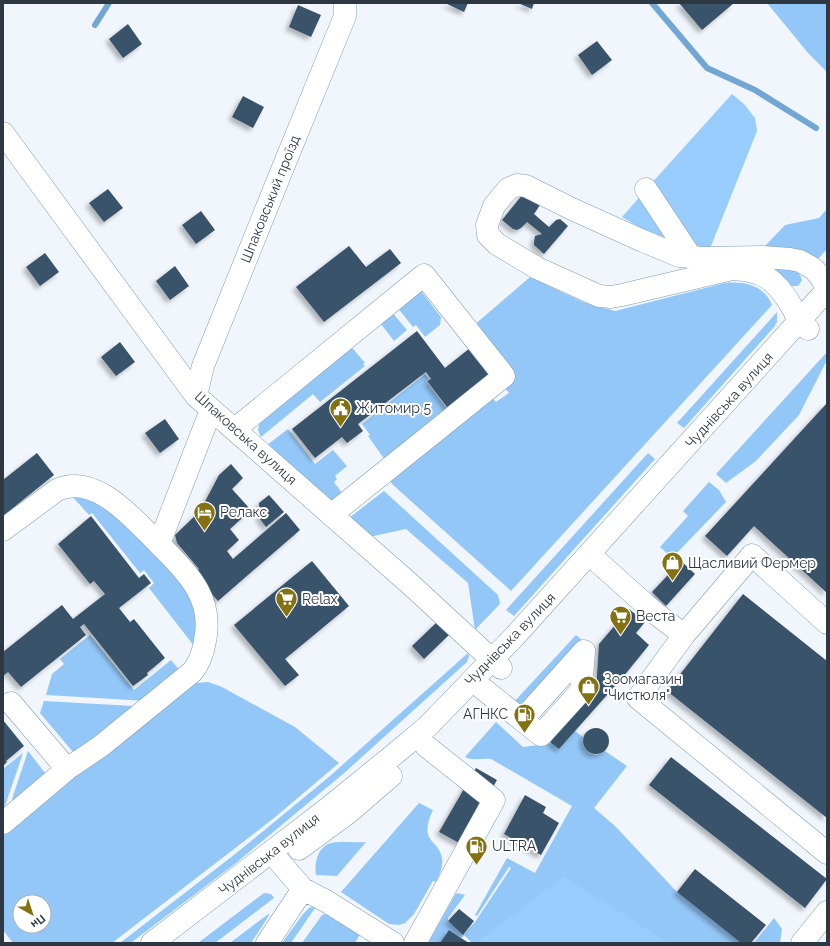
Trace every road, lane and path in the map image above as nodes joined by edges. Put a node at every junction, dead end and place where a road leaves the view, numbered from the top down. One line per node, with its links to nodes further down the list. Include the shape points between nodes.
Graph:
1 (345, 3): 8 (main road, Шпаковський проїзд, via 346,16 203,366)
2 (3, 133): 8 (main road, Шпаковська вулиця)
3 (646, 189): 4 (main road)
4 (679, 250): 5 (main road, via 703,258 762,257 800,260 814,268); 7 (main road, via 572,209 526,186 517,185 508,189 494,206 487,225 488,235 497,244 537,268 599,296 622,295 732,269 762,274 773,282)
5 (827, 290): 7 (main road, Чуднівська вулиця)
6 (827, 309): 7 (main road, Чуднівська вулиця)
7 (804, 325): 13 (main road, Чуднівська вулиця); 16 (main road, Чуднівська вулиця, via 668,468)
8 (204, 403): 9 (main road, Шпаковська вулиця); 12 (main road, Шпаковський проїзд)
9 (235, 429): 10 (main road, Шпаковська вулиця); 10 (main road, via 424,275 504,376)
10 (331, 514): 16 (main road, Шпаковська вулиця, via 406,587 465,634)
11 (3, 530): 12 (main road, via 57,490 65,486 78,486 115,502)
12 (159, 544): 21 (main road, via 186,572 201,595 207,623 201,657 192,672 101,746)
13 (598, 562): 15 (main road); 16 (main road, Чуднівська вулиця)
14 (827, 623): 15 (main road, via 752,555)
15 (684, 635): 23 (main road, via 638,698)
16 (496, 664): 17 (main road, Чуднівська вулиця); 24 (main road, Чуднівська вулиця)
17 (482, 688): 19 (main road); 20 (main road, Чуднівська вулиця)
18 (11, 704): 21 (main road)
19 (522, 720)
20 (426, 746): 24 (main road, Чуднівська вулиця, via 348,813); 31 (main road, via 494,800)
21 (67, 769): 22 (main road)
22 (3, 823)
23 (827, 853)
24 (276, 857): 25 (main road); 27 (main road, Чуднівська вулиця); 28 (main road, Чуднівська вулиця)
25 (303, 889): 29 (main road); 30 (main road)
26 (827, 912): 32 (main road)
27 (152, 943)
28 (175, 943)
29 (267, 943)
30 (393, 943)
31 (415, 943)
32 (802, 943)

